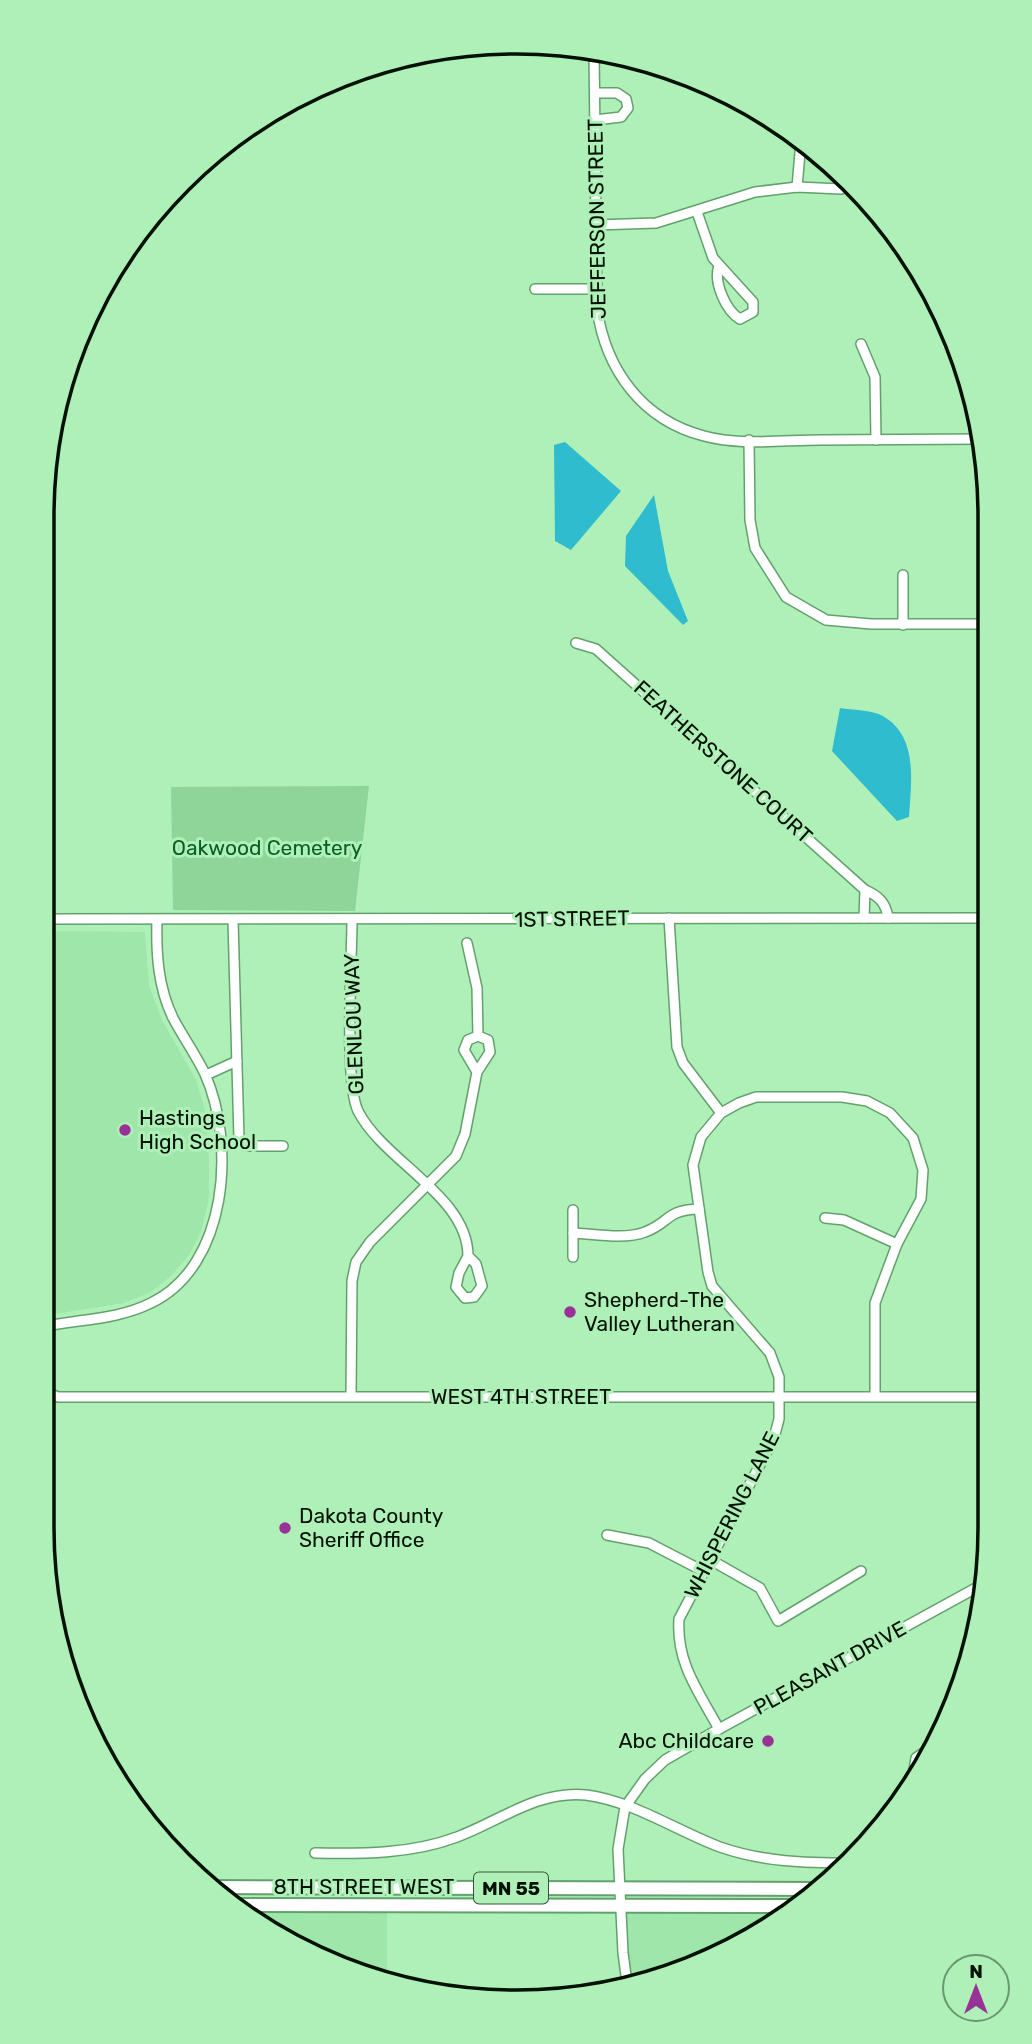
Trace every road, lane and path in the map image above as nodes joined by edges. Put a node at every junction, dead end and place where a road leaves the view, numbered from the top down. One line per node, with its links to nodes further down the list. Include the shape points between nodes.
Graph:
1 (594, 61): 2 (street, JEFFERSON STREET)
2 (595, 93): 3 (street, JEFFERSON STREET); 3 (street, via 621,94 628,103 627,113 621,117)
3 (595, 120): 8 (street, JEFFERSON STREET)
4 (800, 152): 5 (street)
5 (797, 187): 6 (street); 7 (street, via 755,192)
6 (843, 189)
7 (697, 212): 8 (street, via 643,224); 9 (street)
8 (596, 225): 11 (street, JEFFERSON STREET)
9 (719, 266): 9 (street, via 750,295 753,312 747,316 740,319 727,307 716,272)
10 (535, 289): 11 (street)
11 (596, 289): 14 (street, JEFFERSON STREET, via 605,348 636,398 666,420 704,436)
12 (861, 344): 15 (street, via 875,377)
13 (971, 439): 15 (street, JEFFERSON STREET)
14 (749, 440): 15 (street, JEFFERSON STREET); 18 (street, via 755,548 786,597 826,620)
15 (876, 440)
16 (903, 575): 18 (street)
17 (978, 624): 18 (street)
18 (904, 625)
19 (576, 643): 20 (street, FEATHERSTONE COURT, via 596,649)
20 (865, 890): 22 (street); 23 (street, FEATHERSTONE COURT, via 883,902)
21 (669, 918): 22 (street, 1ST STREET); 28 (street, 1ST STREET); 34 (street, via 677,1047 682,1063)
22 (864, 918): 23 (street, 1ST STREET)
23 (888, 918): 24 (street, 1ST STREET)
24 (978, 918)
25 (54, 919): 26 (street, 1ST STREET)
26 (157, 920): 27 (street, 1ST STREET); 33 (street, via 160,983 173,1017)
27 (233, 920): 28 (street, 1ST STREET); 31 (street)
28 (352, 920): 36 (street, GLENLOU WAY, via 353,1094 366,1122)
29 (467, 943): 30 (street, via 477,988)
30 (478, 1036): 32 (street, via 468,1040 464,1050); 32 (street, via 491,1046)
31 (237, 1061): 33 (street); 35 (street, via 241,1144)
32 (477, 1072): 36 (street, via 461,1147)
33 (206, 1075): 44 (street, via 217,1112 219,1200 199,1262 179,1284 145,1306)
34 (721, 1113): 37 (street, WHISPERING LANE, via 701,1137 693,1165); 41 (street, via 756,1097 842,1097 867,1101 890,1112 913,1138 923,1170 921,1199)
35 (283, 1146)
36 (426, 1186): 42 (street, GLENLOU WAY, via 461,1223); 46 (street, via 356,1262)
37 (699, 1209): 40 (street, via 678,1210 636,1234); 48 (street, WHISPERING LANE, via 712,1286 770,1353 779,1377)
38 (573, 1210): 40 (street)
39 (825, 1218): 41 (street, via 844,1220)
40 (573, 1233): 43 (street)
41 (897, 1244): 47 (street, via 874,1303)
42 (468, 1256)
43 (573, 1257)
44 (54, 1325)
45 (54, 1395): 46 (street, WEST 4TH STREET)
46 (351, 1396): 48 (street, WEST 4TH STREET)
47 (875, 1396): 48 (street, WEST 4TH STREET); 49 (street, WEST 4TH STREET)
48 (779, 1397): 51 (street, WHISPERING LANE, via 774,1438)
49 (978, 1397)
50 (607, 1535): 52 (street, via 649,1544)
51 (709, 1559): 52 (street, WHISPERING LANE); 53 (street, via 760,1588 778,1621)
52 (703, 1571): 55 (street, WHISPERING LANE, via 679,1619 677,1642 681,1659)
53 (861, 1571)
54 (974, 1589): 55 (street, PLEASANT DRIVE)
55 (719, 1729): 56 (street, PLEASANT DRIVE, via 665,1760)
56 (625, 1807): 57 (street, via 587,1796 559,1795 531,1802 456,1838 417,1849); 58 (street, via 748,1855 776,1861); 60 (street, PLEASANT DRIVE, via 618,1849)
57 (315, 1853)
58 (834, 1863)
59 (227, 1887): 60 (highway, 8TH STREET WEST / MN 55)
60 (619, 1888): 61 (highway, 8TH STREET WEST / MN 55); 63 (street, PLEASANT DRIVE)
61 (803, 1889)
62 (250, 1905): 63 (highway, 8TH STREET WEST / MN 55)
63 (620, 1906): 64 (highway, 8TH STREET WEST / MN 55); 65 (street, PLEASANT DRIVE)
64 (781, 1906)
65 (626, 1976)

